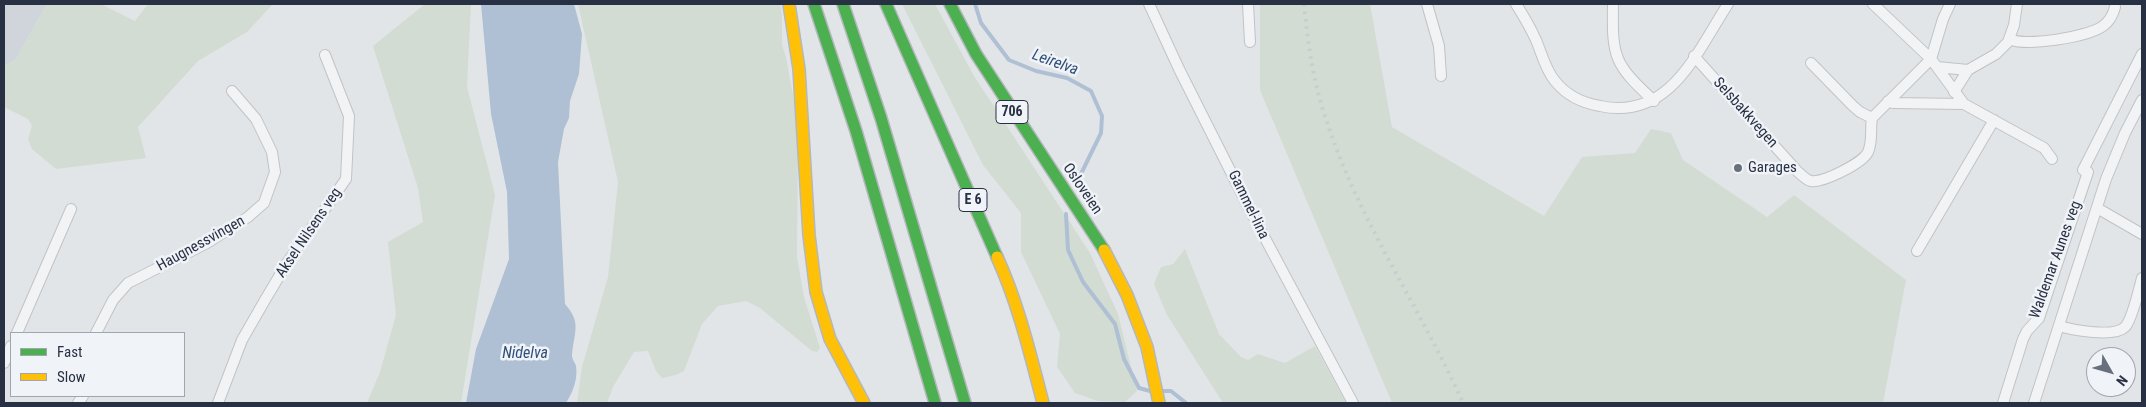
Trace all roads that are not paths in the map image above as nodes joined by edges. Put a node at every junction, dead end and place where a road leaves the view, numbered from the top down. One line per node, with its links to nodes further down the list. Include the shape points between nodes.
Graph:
1 (790, 4): 45 (highway, via 802,109 814,278 826,328)
2 (814, 4): 46 (highway, via 856,131)
3 (843, 4): 47 (highway, via 881,118)
4 (886, 4): 48 (highway, E 6, via 1008,281)
5 (950, 4): 49 (highway, Osloveien / 706, via 985,71 1113,265 1135,310 1152,362)
6 (1149, 4): 50 (street, Gammel-lina, via 1251,212)
7 (1248, 4): 17 (street)
8 (1427, 4): 24 (street, via 1439,46)
9 (1516, 4): 28 (street, via 1536,40 1546,68 1565,92 1578,100 1610,108 1636,108)
10 (1613, 4): 28 (street, via 1612,40 1618,63)
11 (1728, 4): 20 (street)
12 (1873, 4): 22 (street)
13 (1950, 4): 22 (street, via 1943,19)
14 (2017, 4): 16 (street)
15 (2115, 7): 16 (street, via 2108,22 2086,34 2020,43)
16 (2009, 39): 23 (street, via 1996,54)
17 (1250, 42)
18 (2142, 54): 51 (street, Waldemar Aunes veg, via 2085,171 2039,318 2023,339)
19 (325, 55): 44 (street, Aksel Nilsens veg, via 349,116 346,178 286,263 242,340)
20 (1694, 56): 28 (street, via 1675,84); 31 (street, Selsbakkvegen, via 1798,172 1811,181 1830,176 1867,155)
21 (1811, 63): 31 (street, via 1853,106)
22 (1934, 63): 23 (street); 26 (street); 29 (street)
23 (1968, 70): 26 (street)
24 (1441, 76)
25 (232, 91): 41 (street, Haugnessvingen, via 256,119 272,152 275,172 264,203 248,218 208,242 128,283 113,300)
26 (1954, 92): 30 (street)
27 (2142, 100): 34 (street, Waldemar Aunes veg, via 2122,140)
28 (1654, 101)
29 (1888, 101): 30 (street); 31 (street)
30 (1964, 104): 32 (street)
31 (1872, 118)
32 (1994, 120): 33 (street, via 2044,148); 37 (street)
33 (2052, 159)
34 (2096, 208): 36 (street, Waldemar Aunes veg); 39 (street, Waldemar Aunes veg)
35 (72, 209): 40 (street)
36 (2142, 234)
37 (1917, 251)
38 (2142, 278): 39 (street, Waldemar Aunes veg, via 2127,326 2118,331 2078,331)
39 (2059, 326): 52 (street, Waldemar Aunes veg)
40 (17, 332)
41 (97, 332)
42 (10, 348): 43 (street)
43 (4, 363)
44 (218, 403)
45 (864, 403)
46 (935, 403)
47 (965, 403)
48 (1043, 403)
49 (1159, 403)
50 (1353, 403)
51 (2003, 403)
52 (2034, 403)

